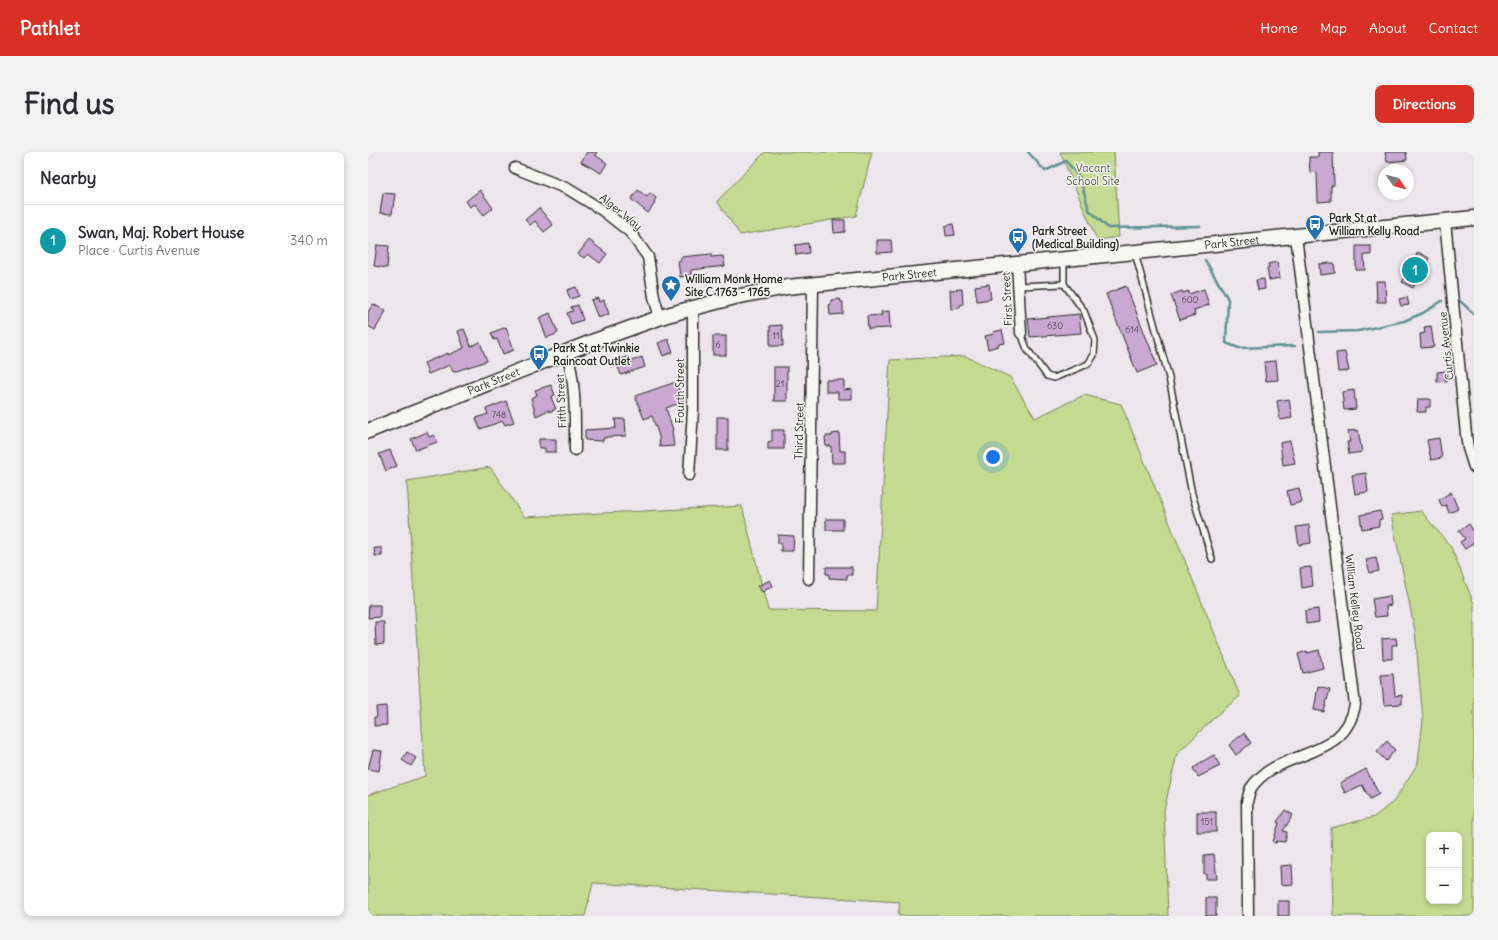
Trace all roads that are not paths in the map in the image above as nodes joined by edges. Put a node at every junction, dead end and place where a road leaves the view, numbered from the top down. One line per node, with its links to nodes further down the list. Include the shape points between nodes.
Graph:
1 (515, 168): 12 (street, Alger Way, via 568,189 602,210 630,232 648,257)
2 (1474, 218): 3 (main road, Park Street)
3 (1445, 220): 4 (main road, Park Street); 17 (street, Curtis Avenue, via 1466,434)
4 (1296, 236): 5 (main road, Park Street); 21 (street, William Kelley Road, via 1355,705 1349,725 1334,741 1278,765 1251,788 1247,802)
5 (1135, 252): 6 (main road, Park Street); 19 (lane, via 1169,378 1192,494)
6 (1064, 259): 7 (main road, Park Street); 9 (lane)
7 (1017, 264): 8 (main road, Park Street); 10 (street, First Street)
8 (813, 284): 11 (main road, Park Street); 20 (street, Third Street)
9 (1064, 284): 10 (lane); 13 (lane, via 1084,311 1095,340 1094,355 1088,364 1054,378 1046,376 1027,349)
10 (1019, 286): 13 (street, First Street)
11 (693, 307): 12 (main road, Park Street); 18 (street, Fourth Street, via 693,410)
12 (660, 318): 14 (main road, Park Street)
13 (1021, 333)
14 (568, 352): 15 (main road, Park Street); 16 (street, Fifth Street, via 575,400)
15 (368, 431)
16 (575, 450)
17 (1474, 467)
18 (689, 475)
19 (1212, 559)
20 (810, 579)
21 (1248, 916)

